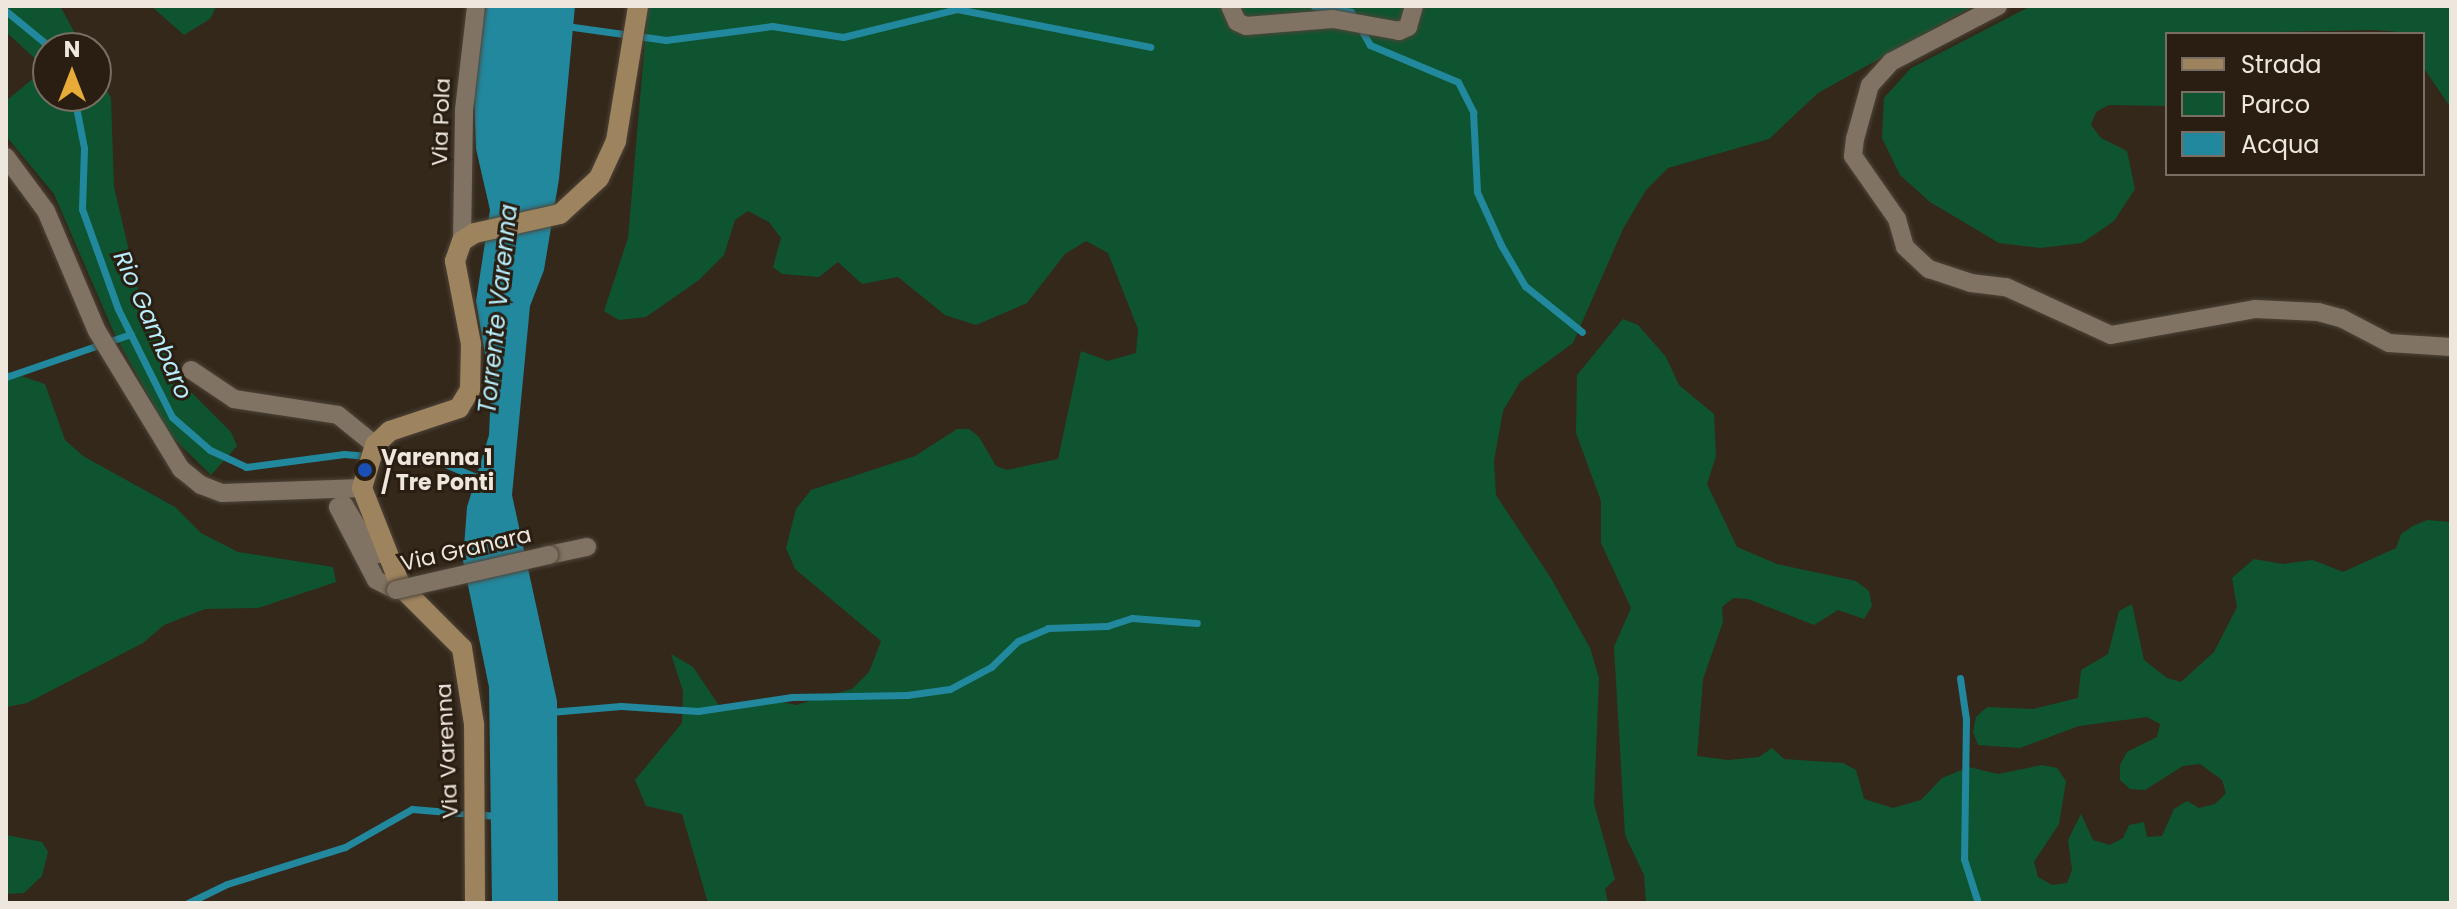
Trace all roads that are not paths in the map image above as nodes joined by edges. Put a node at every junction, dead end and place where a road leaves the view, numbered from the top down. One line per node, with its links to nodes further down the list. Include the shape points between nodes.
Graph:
1 (476, 6): 7 (street, Via Pola, via 464,110)
2 (638, 6): 7 (street, via 616,141 599,178 560,214)
3 (1230, 6): 4 (street, via 1237,22 1246,26 1333,19 1399,31 1408,27)
4 (1414, 6)
5 (1998, 6): 8 (street, via 1891,62 1870,85 1855,139 1853,156 1897,219 1905,247 1929,269 1971,283 2006,287 2111,335 2255,309 2318,312 2389,343)
6 (6, 157): 11 (street, via 46,211 97,331 181,469 222,493)
7 (468, 237): 10 (street, via 455,261 471,344 470,390 459,408 390,431)
8 (2451, 347)
9 (191, 370): 10 (street, via 234,399 338,415)
10 (375, 445): 11 (street)
11 (363, 484): 13 (street, Via Varenna)
12 (587, 547): 13 (street, Via Granara, bridge, via 396,590 376,580 338,507 344,505 373,554)
13 (387, 554): 14 (street, Via Varenna, via 401,587 462,648 472,690)
14 (475, 903)

